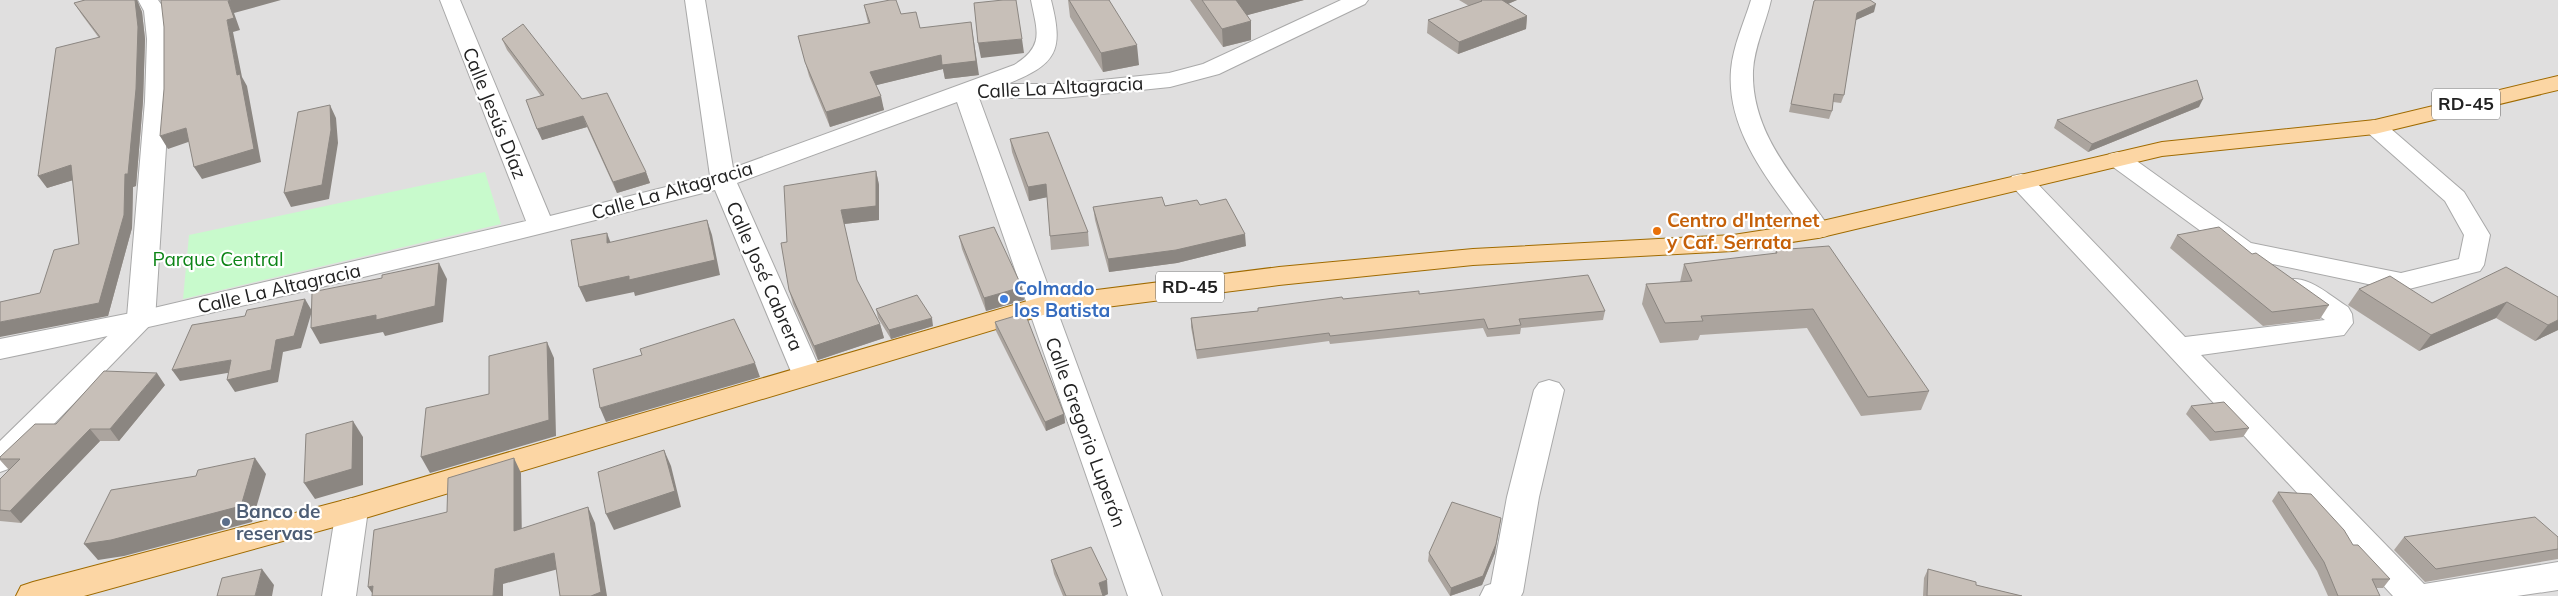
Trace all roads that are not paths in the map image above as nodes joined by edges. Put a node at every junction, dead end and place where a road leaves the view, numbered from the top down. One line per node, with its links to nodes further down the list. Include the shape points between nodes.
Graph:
1 (148, 0): 17 (street, via 155,11 158,39 157,101)
2 (450, 0): 13 (street, Calle Jesús Díaz)
3 (695, 0): 11 (street, Calle José Cabrera)
4 (1041, 0): 8 (street, via 1047,26 1046,47 1035,62)
5 (1358, 0): 8 (street, Calle La Altagracia, via 1219,65 1170,80 1063,91)
6 (1762, 0): 14 (street, via 1742,70 1746,112 1764,152)
7 (2558, 83): 9 (main road, RD-45)
8 (965, 91): 11 (street, Calle La Altagracia); 16 (street, Calle Gregorio Luperón)
9 (2375, 127): 10 (main road, RD-45, via 2162,149); 15 (street, via 2455,197 2477,235 2471,265 2400,282)
10 (2118, 159): 12 (main road, RD-45); 15 (street)
11 (723, 180): 13 (street, Calle La Altagracia); 20 (street, Calle José Cabrera)
12 (2021, 181): 14 (main road, RD-45); 18 (street)
13 (541, 226): 17 (street, Calle La Altagracia)
14 (1818, 230): 16 (main road, RD-45, via 1733,243 1463,258 1279,276)
15 (2244, 250): 18 (street, via 2338,314 2339,323 2334,328)
16 (1040, 306): 20 (main road, RD-45); 27 (street, Calle Gregorio Luperón)
17 (142, 320): 19 (street, Calle La Altagracia); 22 (street)
18 (2178, 348): 29 (street)
19 (0, 349)
20 (807, 374): 23 (main road, RD-45)
21 (1549, 390): 28 (street, via 1523,497 1506,592)
22 (0, 460)
23 (352, 510): 25 (main road, RD-45); 26 (street)
24 (2558, 576): 30 (street)
25 (33, 596)
26 (339, 596)
27 (1146, 596)
28 (1496, 596)
29 (2414, 596)
30 (2428, 596)

